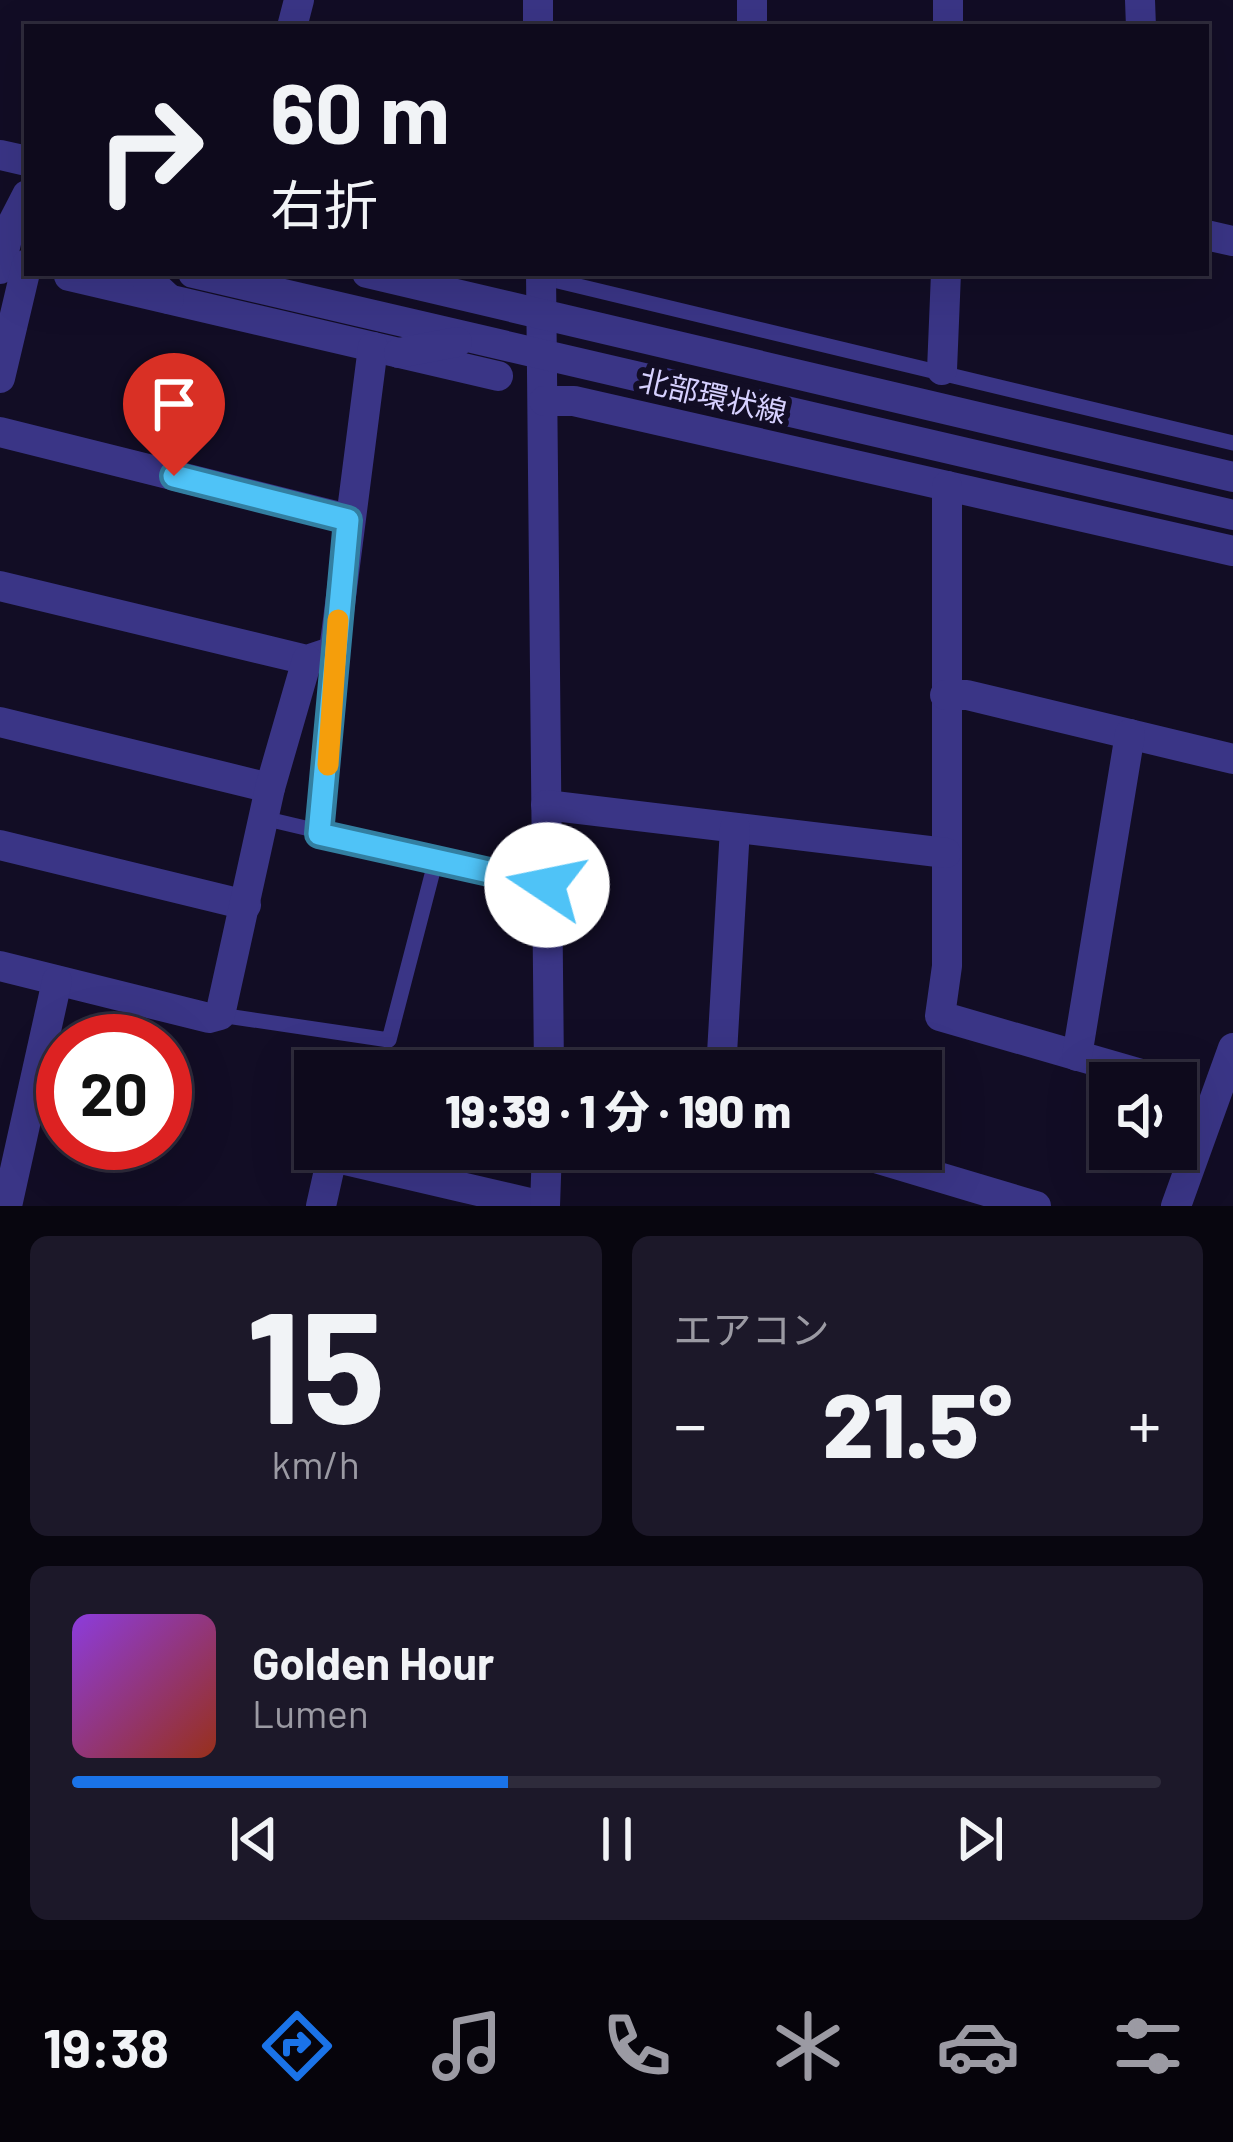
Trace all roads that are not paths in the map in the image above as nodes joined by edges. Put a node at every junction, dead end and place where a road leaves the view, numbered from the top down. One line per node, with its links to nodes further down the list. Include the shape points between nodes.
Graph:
1 (24, 202): 2 (street)
2 (12, 231): 3 (street)
3 (0, 269)
4 (24, 276): 19 (street)
5 (69, 276): 12 (street)
6 (144, 276): 12 (street)
7 (206, 276): 14 (street, 北部環状線)
8 (379, 276): 13 (street, 北部環状線)
9 (541, 276): 13 (street)
10 (545, 276): 17 (lane)
11 (946, 276): 17 (street)
12 (169, 299): 15 (street)
13 (541, 315): 16 (street); 23 (street, 北部環状線)
14 (468, 339): 15 (street); 16 (street, 北部環状線)
15 (386, 350): 18 (street); 26 (street)
16 (541, 357): 20 (street); 25 (street, 北部環状線)
17 (942, 370): 22 (lane)
18 (498, 376)
19 (0, 378)
20 (544, 400): 24 (street); 35 (street)
21 (0, 432): 26 (street)
22 (1233, 443)
23 (1233, 477)
24 (947, 486): 27 (street); 30 (street)
25 (1233, 515)
26 (348, 520): 29 (street)
27 (1233, 551)
28 (0, 586): 29 (street)
29 (321, 656): 34 (street); 37 (lane, via 338,679)
30 (946, 695): 32 (street); 39 (street)
31 (0, 722): 34 (street)
32 (1130, 734): 33 (street); 49 (street)
33 (1233, 759)
34 (267, 803): 37 (lane); 42 (street)
35 (546, 805): 36 (street); 41 (street)
36 (735, 828): 39 (street); 48 (street)
37 (319, 834): 40 (lane)
38 (0, 845): 42 (street)
39 (946, 854): 49 (street, via 940,1016)
40 (435, 862): 41 (lane); 45 (lane, via 389,1040)
41 (547, 885): 47 (street)
42 (246, 905): 45 (street)
43 (0, 966): 44 (street)
44 (57, 981): 45 (street); 55 (street)
45 (220, 1015)
46 (1233, 1048): 51 (street)
47 (549, 1050)
48 (723, 1050)
49 (1076, 1056): 50 (street)
50 (1097, 1062)
51 (1225, 1099): 59 (street)
52 (546, 1170): 57 (street)
53 (890, 1170): 54 (street)
54 (938, 1192): 58 (street)
55 (7, 1206)
56 (321, 1206): 57 (street, via 332,1157)
57 (544, 1206)
58 (1036, 1206)
59 (1176, 1206)

